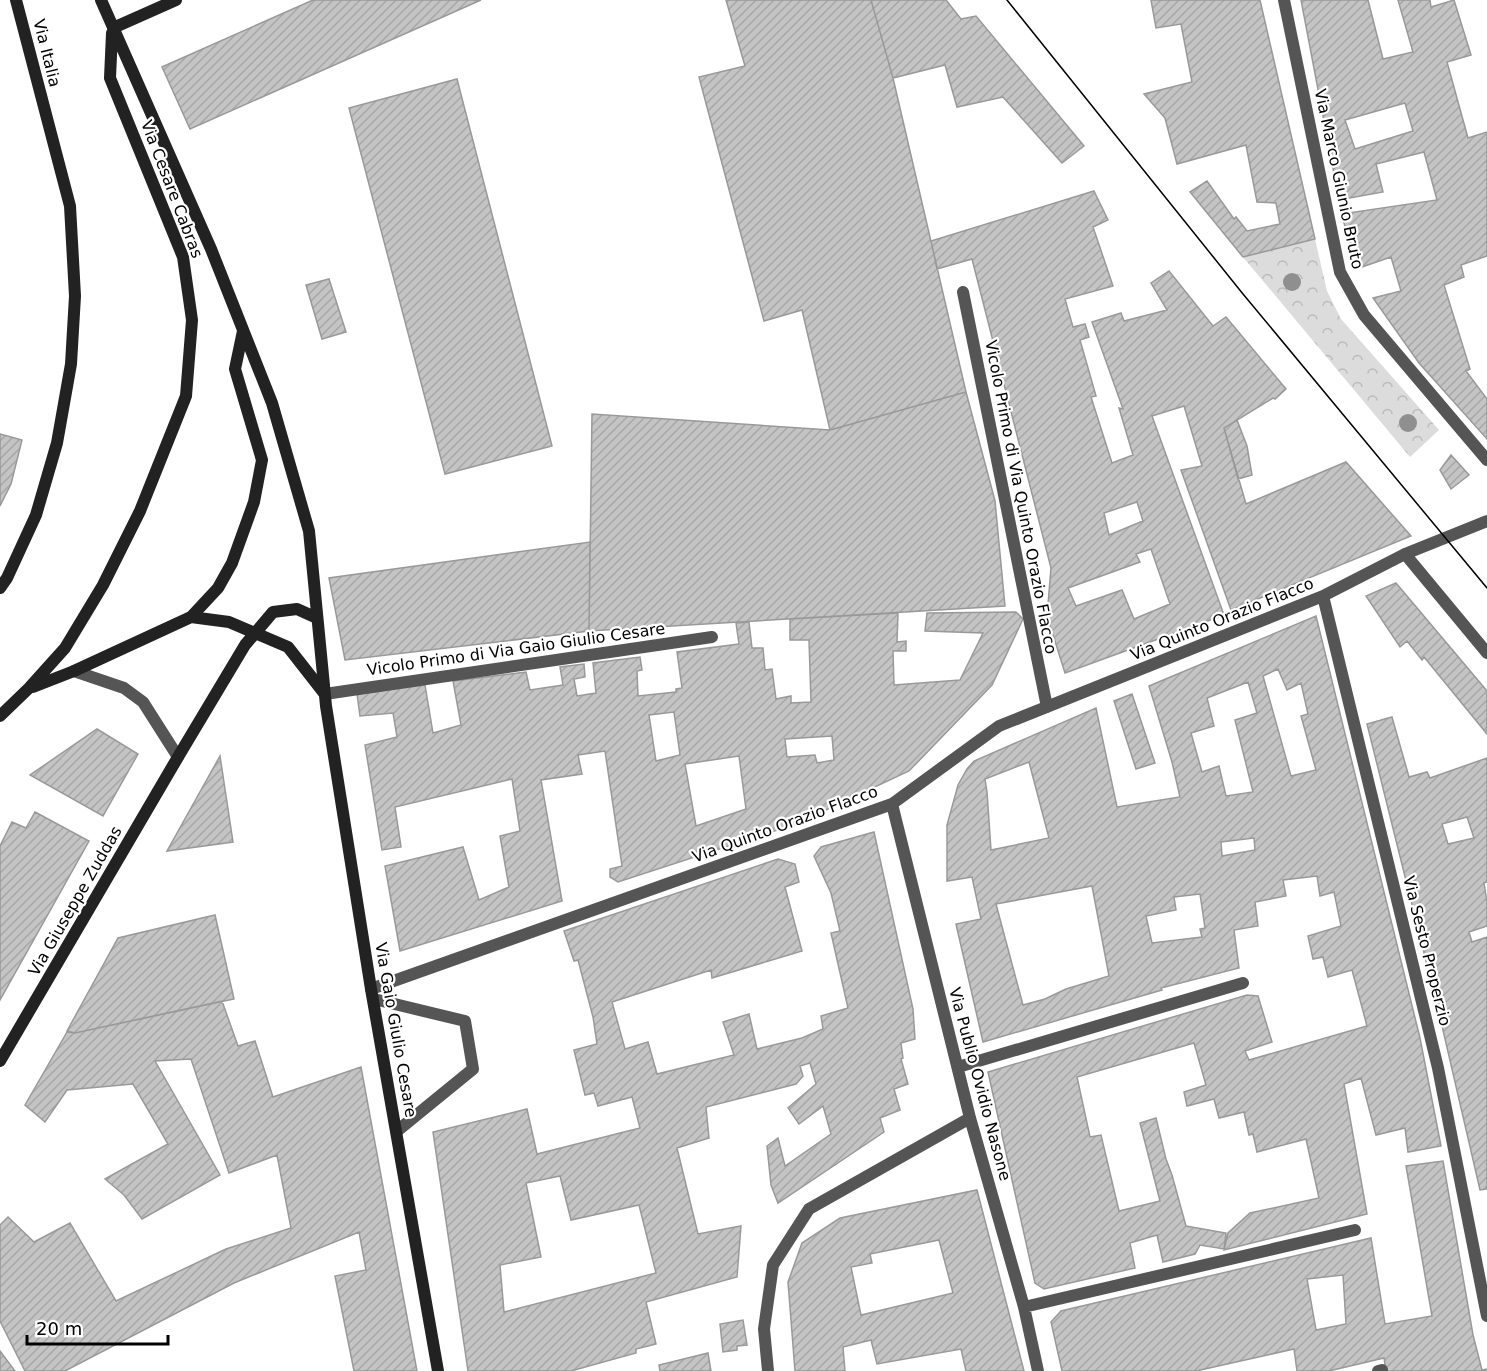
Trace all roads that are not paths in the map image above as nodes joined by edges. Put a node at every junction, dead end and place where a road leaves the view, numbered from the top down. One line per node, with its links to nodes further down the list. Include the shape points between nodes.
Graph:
1 (16, 0): 11 (street, Via Italia, via 70,206 75,296 71,364 57,443 36,515)
2 (101, 0): 5 (street)
3 (176, 0): 5 (street)
4 (1284, 0): 8 (street, Via Marco Giunio Bruto, via 1340,272 1364,315)
5 (113, 28): 7 (street, Via Cesare Cabras, via 207,238); 19 (street, Via Cesare Cabras, via 110,78 183,257 192,320 186,396 140,511 103,585 65,648)
6 (963, 292): 21 (street, Vicolo Primo di Via Quinto Orazio Flacco)
7 (243, 331): 13 (street, Via Cesare Cabras, via 235,369 262,460 254,502 232,563 218,588); 14 (street, Via Cesare Cabras, via 272,403 309,531)
8 (1487, 460)
9 (1487, 521): 10 (street, Via Quinto Orazio Flacco)
10 (1405, 554): 12 (street, Via Quinto Orazio Flacco); 17 (street)
11 (0, 588)
12 (1323, 596): 21 (street, Via Quinto Orazio Flacco); 33 (street, Via Sesto Properzio, via 1438,1068)
13 (191, 617): 15 (street, via 229,622); 18 (street, Via Cesare Cabras)
14 (317, 618): 15 (street, Via Giuseppe Zuddas, via 297,609 273,612); 20 (street, Via Cesare Cabras)
15 (257, 633): 20 (street, via 288,647); 23 (street, Via Giuseppe Zuddas, via 245,645)
16 (712, 637): 20 (street, Vicolo Primo di Via Gaio Giulio Cesare)
17 (1487, 653)
18 (74, 671): 19 (street, Via Cesare Cabras); 23 (street, via 124,688 143,702)
19 (29, 688): 22 (street, Via Cesare Cabras)
20 (325, 694): 26 (street, Via Gaio Giulio Cesare)
21 (1047, 707): 24 (street, Via Quinto Orazio Flacco, via 999,726)
22 (0, 716)
23 (178, 757): 27 (street, Via Giuseppe Zuddas)
24 (892, 804): 26 (street, Via Quinto Orazio Flacco); 28 (street, Via Publio Ovidio Nasone)
25 (1243, 983): 28 (street)
26 (373, 994): 30 (street, Via Gaio Giulio Cesare); 30 (street, via 465,1021 473,1069)
27 (0, 1061)
28 (957, 1067): 29 (street, Via Publio Ovidio Nasone)
29 (970, 1118): 32 (street, Via Publio Ovidio Nasone); 35 (street, via 809,1209 772,1265 764,1329)
30 (397, 1131): 34 (street, Via Gaio Giulio Cesare)
31 (1355, 1230): 32 (street)
32 (1024, 1307): 36 (street, Via Publio Ovidio Nasone)
33 (1487, 1316)
34 (438, 1371)
35 (768, 1371)
36 (1038, 1371)

